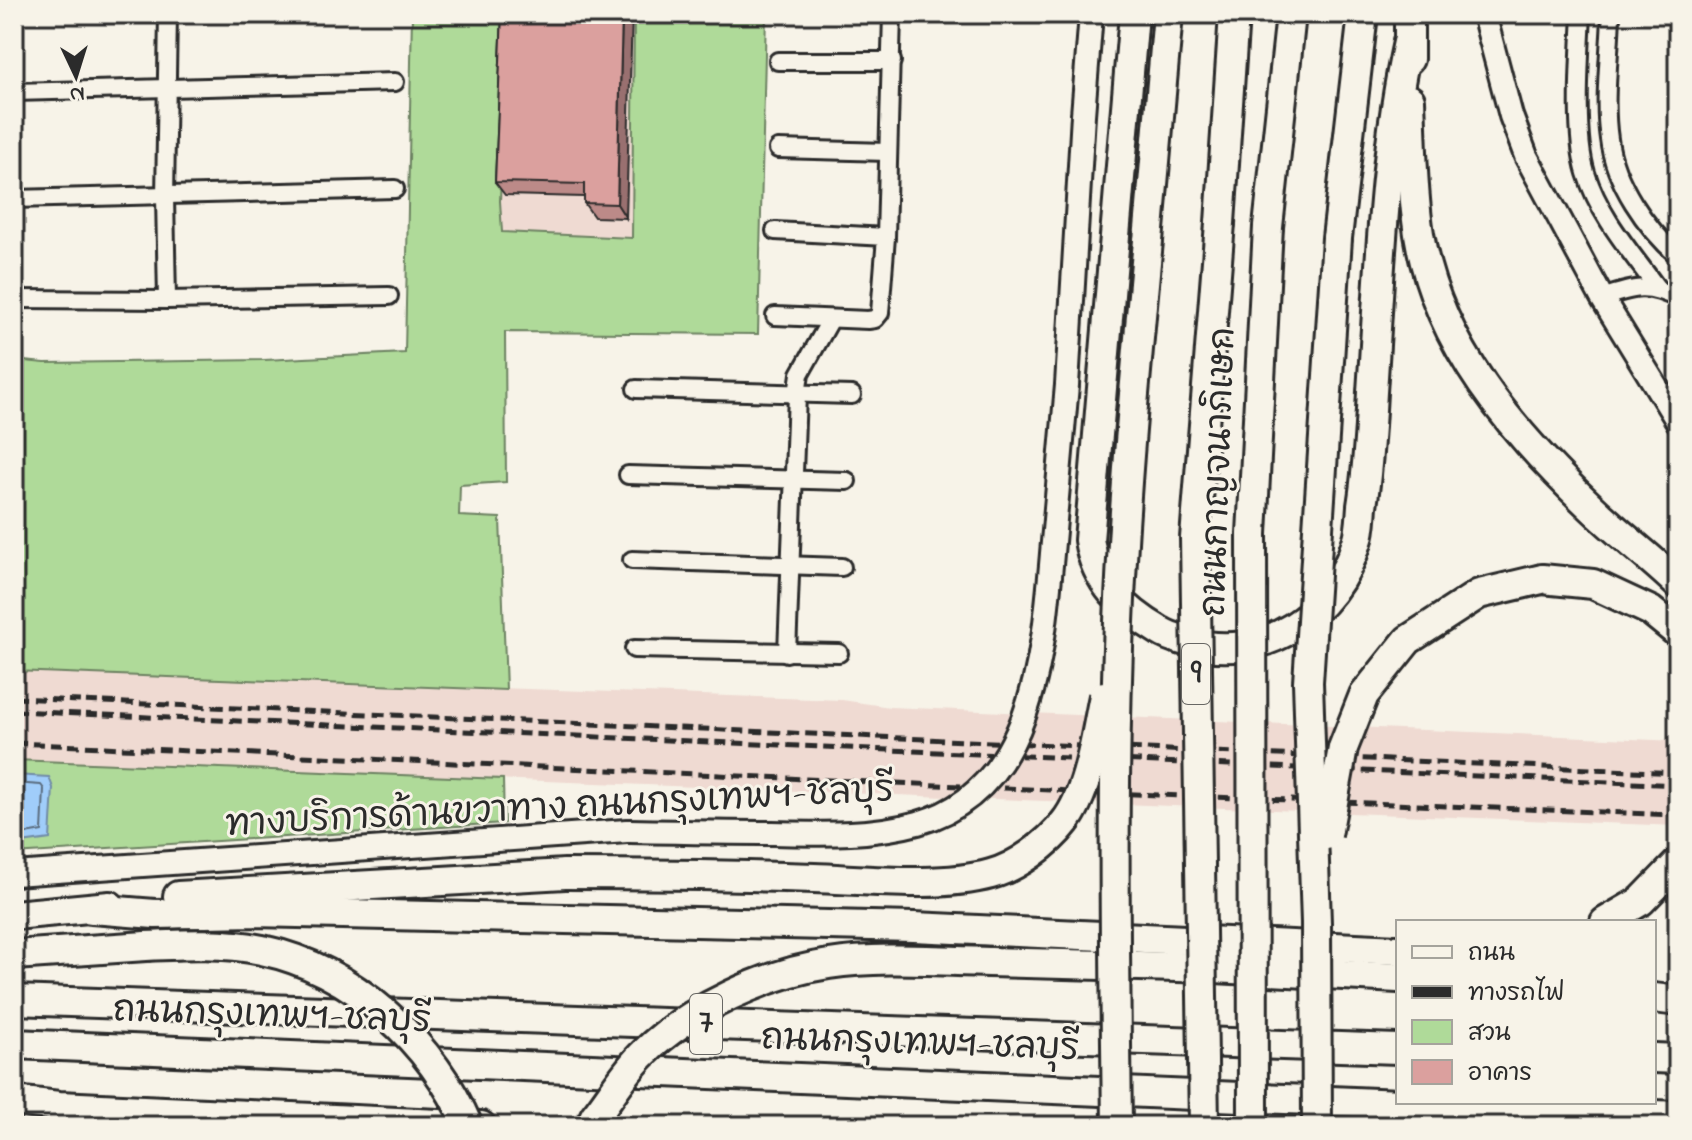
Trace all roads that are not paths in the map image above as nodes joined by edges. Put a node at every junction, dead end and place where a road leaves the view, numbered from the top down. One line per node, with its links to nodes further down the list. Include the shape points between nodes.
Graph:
1 (168, 14): 16 (street)
2 (892, 14): 14 (street)
3 (1091, 14): 51 (main road, ทางบริการด้านขวาทาง ถนนกรุงเทพฯ-ชลบุรี, bridge, via 1045,630 1014,742 985,784 962,805 919,823 856,835 627,831)
4 (1134, 14): 12 (highway, via 1089,540 1092,562 1108,589 1136,617 1165,634 1206,647 1239,648 1272,640 1309,618 1342,577 1358,542 1386,198)
5 (1168, 14): 45 (highway, bridge, via 1126,480)
6 (1234, 14): 74 (highway, ถนนกาญจนาภิเษก / 9, bridge, via 1195,538)
7 (1291, 14): 75 (highway, ถนนกาญจนาภิเษก / 9, bridge, via 1268,227 1252,534)
8 (1363, 14): 55 (highway, bridge, via 1337,238 1308,682)
9 (1484, 14): 28 (main road, via 1526,156)
10 (1582, 14): 26 (street, via 1586,173 1622,240)
11 (1611, 14): 25 (street, via 1612,156 1659,239)
12 (1409, 28): 44 (highway, via 1419,234 1432,284 1461,353 1530,444 1592,508)
13 (778, 61): 14 (street)
14 (892, 61): 19 (street)
15 (395, 82): 16 (street)
16 (168, 88): 17 (street); 21 (street)
17 (14, 92)
18 (778, 149): 19 (street)
19 (888, 152): 24 (street)
20 (395, 189): 21 (street)
21 (165, 197): 22 (street); 31 (street)
22 (14, 199)
23 (775, 231): 24 (street)
24 (886, 237): 33 (street, via 879,316)
25 (1678, 256)
26 (1657, 288): 28 (street, via 1639,287); 30 (street)
27 (389, 296): 31 (street)
28 (1602, 298): 37 (main road)
29 (14, 299): 31 (street)
30 (1678, 299)
31 (167, 300)
32 (775, 316): 33 (street)
33 (831, 319): 35 (street, via 800,374)
34 (636, 389): 35 (street)
35 (797, 395): 36 (street); 39 (street)
36 (852, 395)
37 (1678, 422)
38 (628, 475): 39 (street)
39 (793, 480): 40 (street); 42 (street)
40 (847, 481)
41 (632, 560): 42 (street)
42 (790, 566): 43 (street); 48 (street)
43 (842, 567)
44 (1670, 576)
45 (1119, 624): 52 (highway, bridge, via 1088,773 1065,822 1032,853 992,874 900,881 565,874 254,890); 73 (highway, bridge, via 1114,851)
46 (1678, 633): 55 (highway, bridge, via 1651,611 1593,584 1542,579 1479,594 1408,640 1364,695 1343,748)
47 (634, 649): 48 (street)
48 (787, 653): 49 (street)
49 (839, 653)
50 (1678, 863): 54 (highway, via 1641,901)
51 (14, 874)
52 (92, 909): 53 (highway); 56 (highway, via 914,927)
53 (14, 915)
54 (1608, 920)
55 (1316, 923): 76 (highway, bridge)
56 (1384, 950)
57 (14, 955): 70 (highway, bridge, via 203,944 263,950 316,967 341,980 416,1044)
58 (1396, 978): 72 (highway, bridge, via 989,962 828,964 710,1004 643,1053)
59 (1656, 998): 61 (highway)
60 (14, 1000): 63 (highway, ถนนกรุงเทพฯ-ชลบุรี / 7)
61 (1678, 1001)
62 (14, 1044): 68 (highway, ถนนกรุงเทพฯ-ชลบุรี / 7)
63 (1396, 1049)
64 (1656, 1058): 65 (highway)
65 (1678, 1059)
66 (14, 1101): 67 (highway)
67 (59, 1106): 69 (highway); 71 (highway)
68 (1678, 1117): 77 (highway)
69 (129, 1126)
70 (468, 1126)
71 (481, 1126)
72 (590, 1126)
73 (1117, 1126)
74 (1204, 1126)
75 (1253, 1126)
76 (1317, 1126)
77 (1664, 1126)

